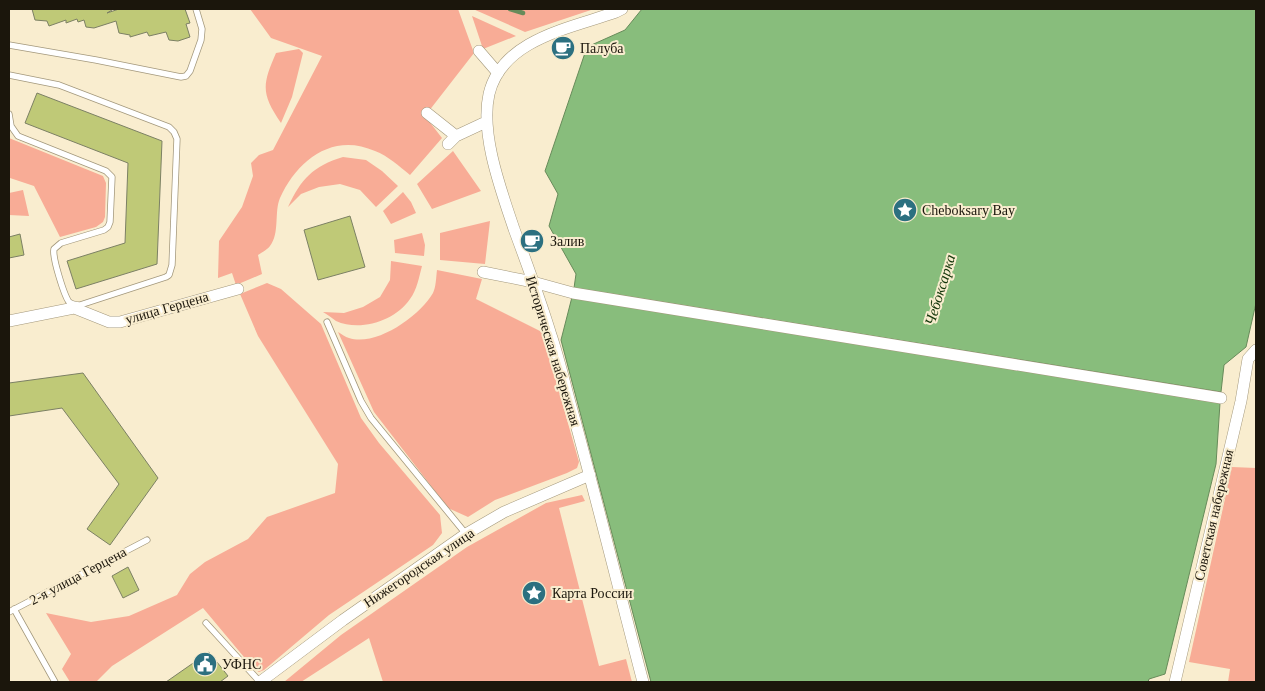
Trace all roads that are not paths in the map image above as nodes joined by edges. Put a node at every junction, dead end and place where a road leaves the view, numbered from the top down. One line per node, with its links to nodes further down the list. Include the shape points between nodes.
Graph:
1 (196, 9): 3 (lane, via 202,30 201,40 190,71 181,77)
2 (622, 9): 5 (street, Историческая набережная, via 536,39 511,57)
3 (9, 45)
4 (479, 51): 5 (street)
5 (498, 74): 9 (street, Историческая набережная, via 489,93)
6 (9, 75): 8 (lane, via 64,87 169,127 174,132 177,139 172,265 166,277 80,305 69,301 54,249 61,243 108,226 112,178 106,171 18,136 11,126)
7 (427, 113): 10 (street)
8 (9, 114)
9 (486, 122): 10 (street); 13 (street, Историческая набережная, via 498,183)
10 (456, 136): 11 (street)
11 (448, 144)
12 (483, 272): 13 (street)
13 (533, 282): 18 (street, via 573,293); 19 (street, Историческая набережная)
14 (238, 288): 15 (street, улица Герцена, via 120,322 109,322 74,308)
15 (9, 322)
16 (327, 322): 20 (lane, via 371,418)
17 (1256, 350): 27 (street, Советская набережная, via 1248,359)
18 (1221, 398)
19 (590, 475): 20 (street, Нижегородская улица, via 504,512); 26 (street, Историческая набережная)
20 (466, 534): 25 (street, Нижегородская улица)
21 (146, 540): 22 (lane, 2-я улица Герцена)
22 (11, 610): 24 (lane)
23 (206, 623): 25 (lane)
24 (55, 682)
25 (260, 682)
26 (643, 682)
27 (1175, 682)

